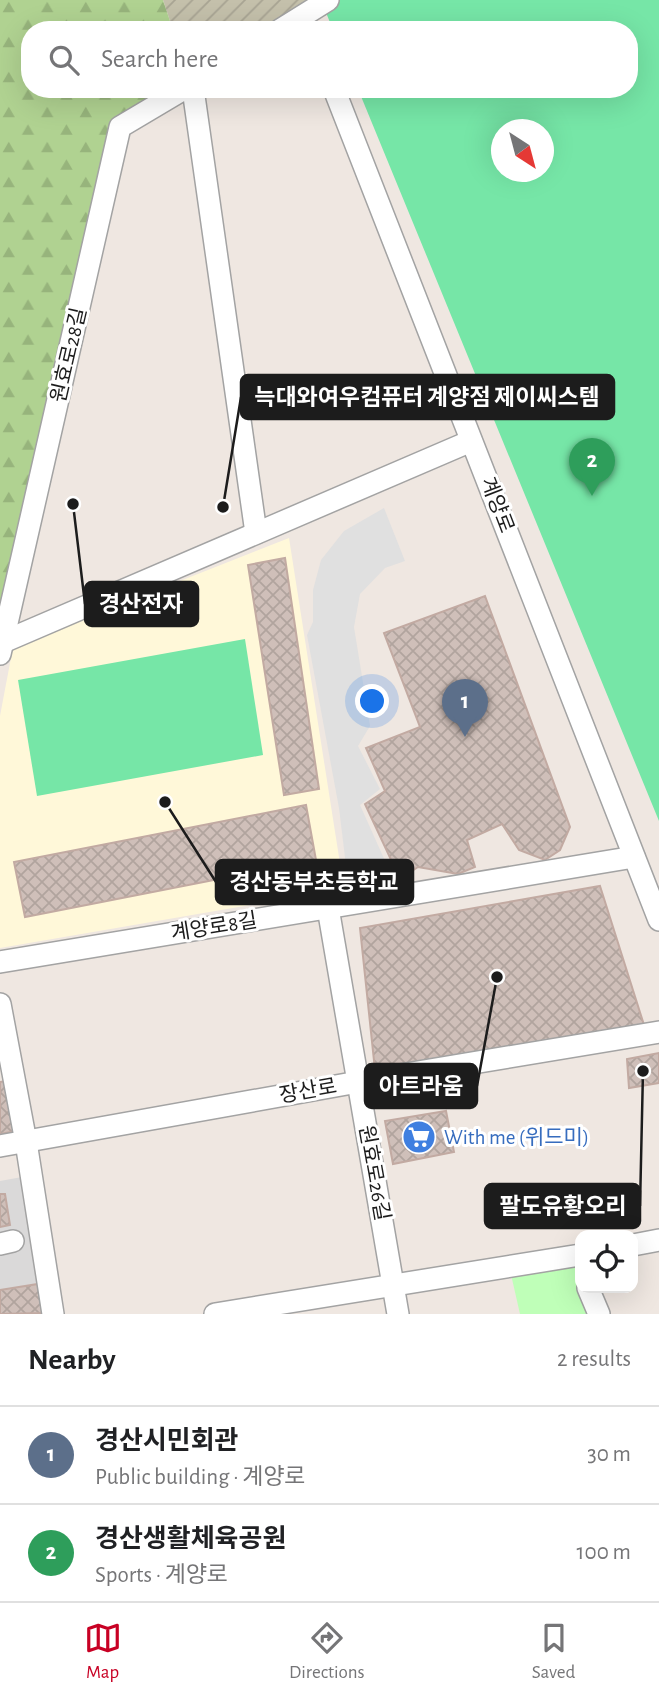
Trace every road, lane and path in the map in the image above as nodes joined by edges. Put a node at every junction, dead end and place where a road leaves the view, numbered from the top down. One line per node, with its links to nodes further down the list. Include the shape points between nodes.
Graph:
1 (328, 0): 2 (street)
2 (309, 21)
3 (169, 98): 8 (street, 원효로28길, via 120,127)
4 (194, 98): 7 (street)
5 (338, 98): 6 (street, 계양로)
6 (471, 440): 7 (street); 9 (street, 계양로)
7 (256, 533): 8 (street)
8 (1, 648)
9 (634, 857): 10 (street, 계양로8길); 11 (street, 계양로)
10 (328, 908): 12 (street, 계양로8길); 15 (street, 원효로26길)
11 (659, 920)
12 (0, 962)
13 (0, 1004): 16 (street)
14 (659, 1032): 15 (street, 장산로)
15 (358, 1082): 16 (street, 장산로); 21 (street, 원효로26길)
16 (26, 1142): 17 (street, 장산로); 23 (street)
17 (0, 1146)
18 (659, 1240): 19 (street)
19 (638, 1244)
20 (575, 1261): 21 (street)
21 (393, 1284): 24 (street); 25 (street, 원효로26길)
22 (590, 1293): 26 (street)
23 (53, 1314)
24 (215, 1314)
25 (398, 1314)
26 (599, 1314)

